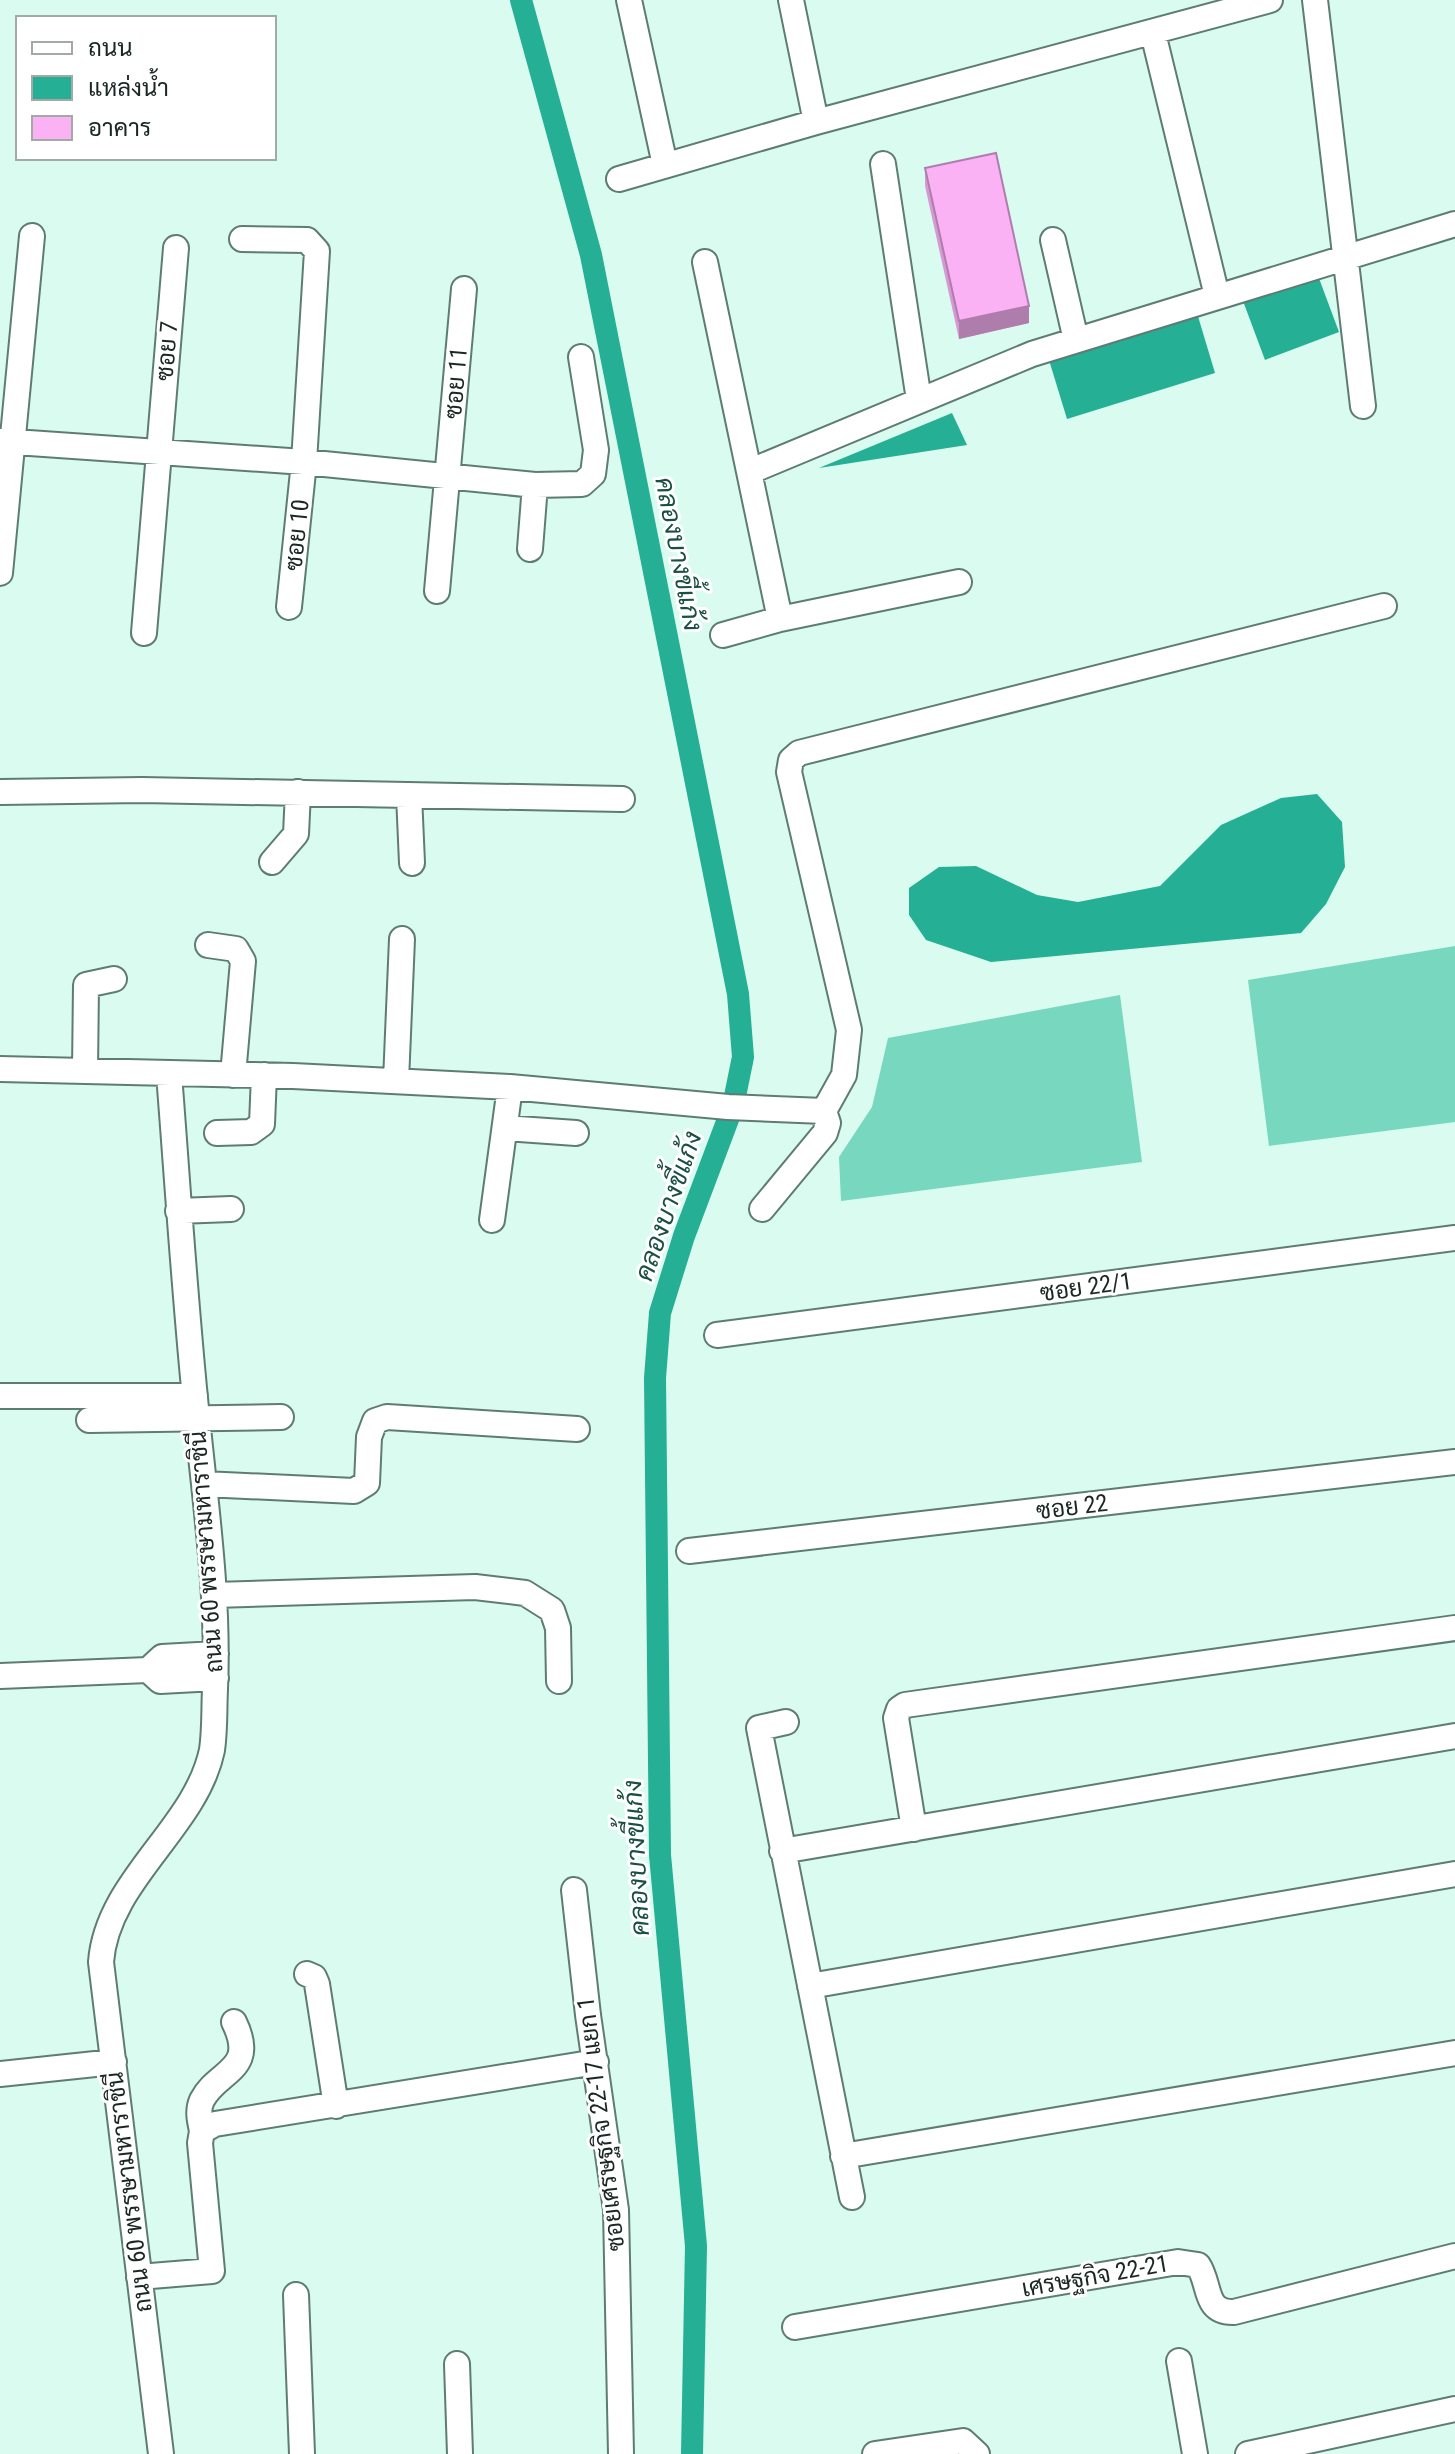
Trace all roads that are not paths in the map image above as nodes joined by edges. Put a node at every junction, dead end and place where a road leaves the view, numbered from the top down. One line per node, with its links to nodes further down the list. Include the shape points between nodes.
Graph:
1 (629, 0): 8 (street)
2 (791, 0): 6 (street)
3 (1270, 0): 5 (street)
4 (1315, 0): 15 (street)
5 (1153, 33): 6 (street); 18 (street)
6 (816, 122): 8 (street)
7 (883, 164): 21 (street)
8 (665, 165): 9 (street)
9 (619, 179)
10 (1455, 224): 15 (street)
11 (32, 236): 23 (street)
12 (242, 239): 25 (street, ซอย 10, via 307,240 317,251)
13 (1053, 240): 19 (street)
14 (176, 248): 24 (street, ซอย 7)
15 (1346, 258): 18 (street); 22 (street)
16 (705, 262): 26 (street)
17 (464, 289): 27 (street, ซอย 11)
18 (1217, 296): 19 (street)
19 (1076, 340): 21 (street)
20 (581, 357): 28 (street, via 596,450 593,474 582,484)
21 (919, 400): 26 (street)
22 (1363, 406)
23 (6, 442): 24 (street); 30 (street)
24 (159, 454): 25 (street); 36 (street, ซอย 7)
25 (304, 462): 27 (street); 34 (street, ซอย 10)
26 (751, 471): 35 (street)
27 (448, 477): 28 (street); 32 (street, ซอย 11)
28 (535, 485): 29 (street)
29 (530, 549)
30 (0, 573)
31 (959, 582): 35 (street)
32 (437, 591)
33 (1384, 606): 54 (street, via 799,753 791,760 790,781 849,1030 844,1075)
34 (289, 607)
35 (780, 619): 37 (street)
36 (144, 633)
37 (723, 635)
38 (0, 792): 39 (street)
39 (298, 792): 40 (street); 42 (street, via 296,834)
40 (409, 795): 41 (street); 43 (street)
41 (622, 799)
42 (272, 862)
43 (412, 863)
44 (402, 939): 52 (street)
45 (208, 945): 50 (street, via 236,949 243,961)
46 (114, 979): 48 (street, via 86,985)
47 (0, 1069): 48 (street)
48 (85, 1071): 49 (street)
49 (169, 1074): 50 (street); 60 (street, ถนน 60 พรรษามหาราชินี)
50 (233, 1075): 51 (street)
51 (264, 1075): 52 (street); 56 (street, via 262,1124 251,1132)
52 (396, 1081): 53 (street)
53 (510, 1087): 54 (street); 55 (street)
54 (824, 1111): 59 (street, via 825,1133)
55 (505, 1128): 57 (street); 61 (street)
56 (217, 1133)
57 (576, 1133)
58 (231, 1209): 60 (street)
59 (762, 1209)
60 (178, 1211): 65 (street, ถนน 60 พรรษามหาราชินี)
61 (492, 1220)
62 (1455, 1238): 63 (street, ซอย 22/1)
63 (717, 1335)
64 (0, 1396): 65 (street)
65 (196, 1408): 66 (street); 67 (street); 70 (street, ถนน 60 พรรษามหาราชินี)
66 (281, 1417)
67 (89, 1420)
68 (577, 1429): 70 (street, via 387,1417 375,1421 367,1483 354,1491)
69 (1455, 1462): 71 (street, ซอย 22)
70 (204, 1484): 72 (street, ถนน 60 พรรษามหาราชินี)
71 (689, 1551)
72 (214, 1595): 74 (street, ถนน 60 พรรษามหาราชินี); 76 (street, via 475,1587 525,1593 552,1610 558,1628)
73 (1455, 1628): 79 (street, via 905,1705 896,1718)
74 (216, 1666): 75 (street, via 162,1657 148,1670); 87 (street, ถนน 60 พรรษามหาราชินี, via 207,1767 114,1915 102,1945)
75 (0, 1676)
76 (559, 1681)
77 (786, 1722): 80 (street, via 759,1728)
78 (1455, 1736): 79 (street)
79 (914, 1829): 80 (street)
80 (782, 1851): 84 (street)
81 (1455, 1874): 84 (street)
82 (574, 1890): 88 (street, ซอยเศรษฐกิจ 22-17 แยก 1)
83 (307, 1974): 90 (street, via 317,1984)
84 (810, 1986): 92 (street)
85 (234, 2022): 91 (street, via 240,2053 232,2071 203,2098)
86 (1455, 2053): 92 (street)
87 (114, 2062): 89 (street); 95 (street, ถนน 60 พรรษามหาราชินี)
88 (596, 2062): 90 (street); 105 (street, ซอยเศรษฐกิจ 22-17 แยก 1, via 616,2210)
89 (0, 2074)
90 (336, 2106): 91 (street, via 215,2124)
91 (202, 2131): 95 (street, via 212,2271)
92 (843, 2156): 93 (street)
93 (852, 2197)
94 (1455, 2256): 97 (street, เศรษฐกิจ 22-21, via 1234,2312 1214,2308 1198,2265 1178,2262)
95 (139, 2277): 102 (street, ถนน 60 พรรษามหาราชินี)
96 (296, 2295): 103 (street)
97 (795, 2327)
98 (1179, 2361): 108 (street)
99 (457, 2364): 104 (street)
100 (1455, 2409): 101 (street)
101 (1277, 2451): 109 (street)
102 (161, 2454)
103 (302, 2454)
104 (460, 2454)
105 (621, 2454)
106 (875, 2454): 107 (street, via 963,2441)
107 (977, 2454)
108 (1195, 2454)
109 (1248, 2454)

